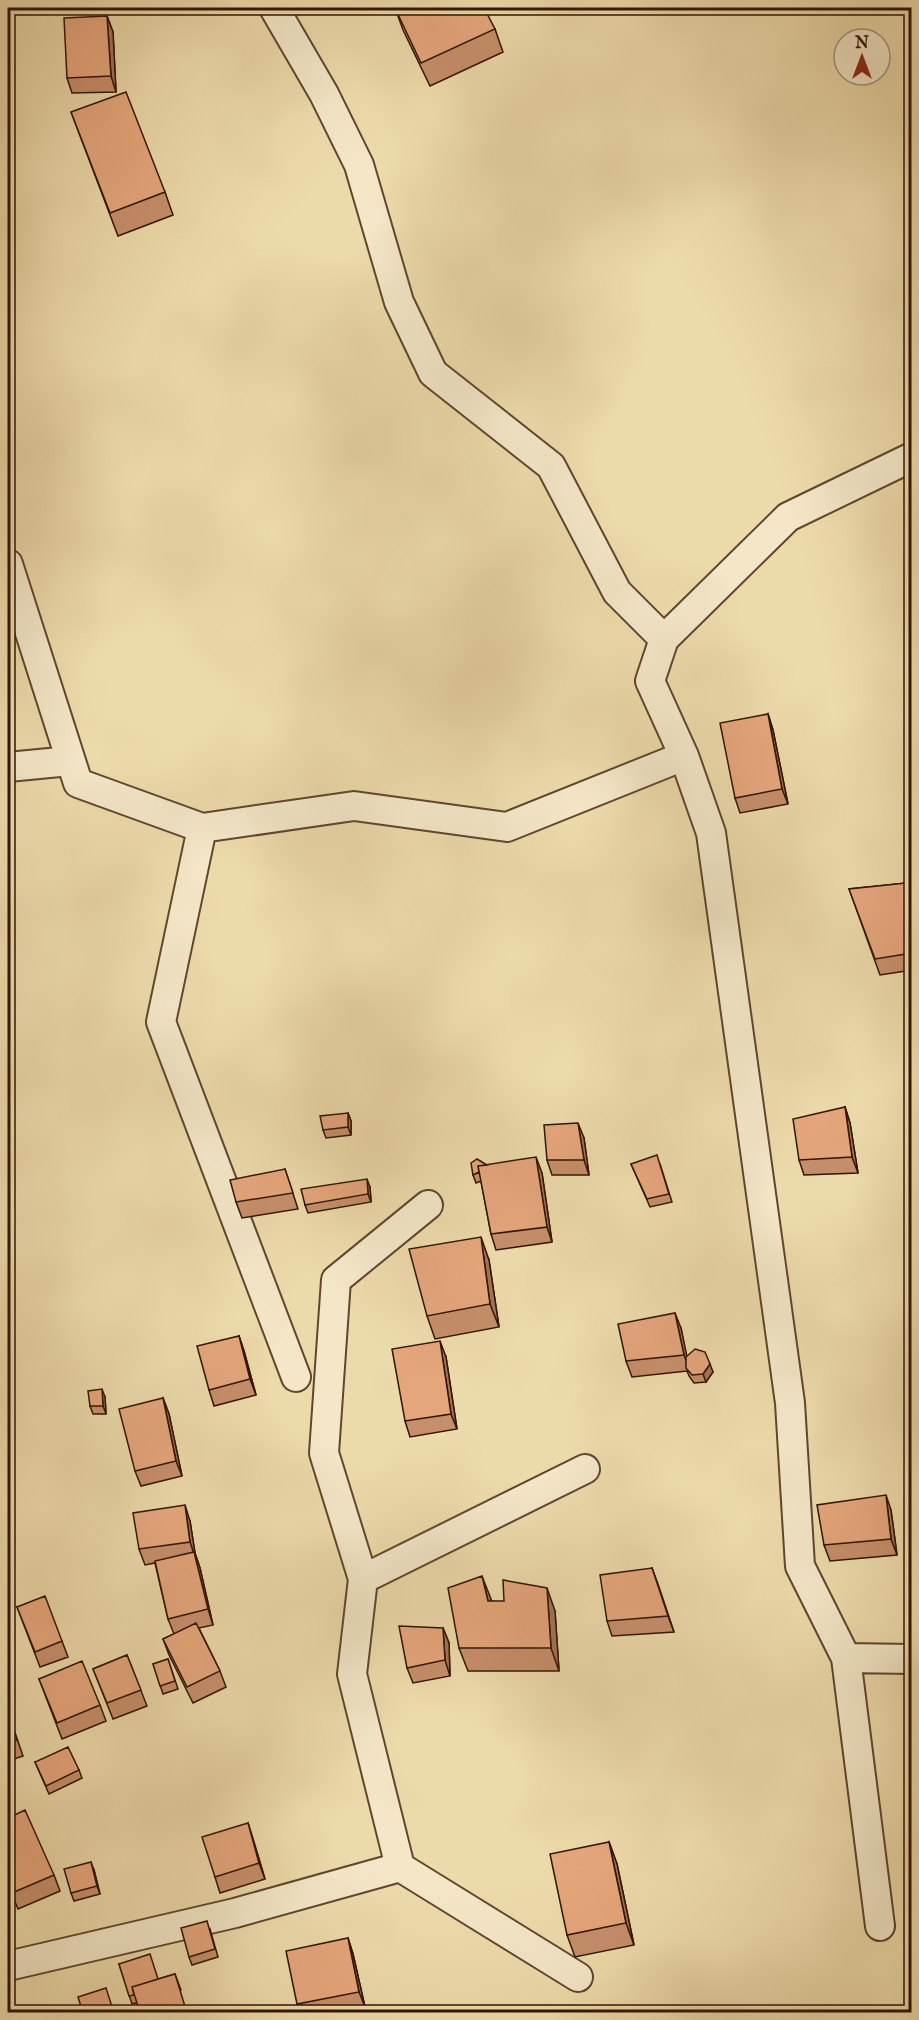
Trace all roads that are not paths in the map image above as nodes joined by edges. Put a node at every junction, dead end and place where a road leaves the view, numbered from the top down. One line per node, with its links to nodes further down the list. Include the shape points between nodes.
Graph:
1 (274, 8): 4 (street, via 324,94 359,165 399,302 433,373 551,466 616,592)
2 (912, 457): 4 (street, via 788,517)
3 (8, 564): 6 (street)
4 (664, 639): 5 (street, via 650,681)
5 (684, 756): 8 (street, via 507,827 354,806); 13 (street, via 711,833 790,1403 800,1566)
6 (70, 760): 7 (street); 8 (street, via 78,783)
7 (8, 767)
8 (202, 828): 10 (street, via 161,1022)
9 (428, 1205): 12 (street, via 336,1280 324,1453)
10 (296, 1377)
11 (585, 1469): 12 (street)
12 (363, 1579): 15 (street, via 352,1674)
13 (846, 1658): 14 (street); 16 (street)
14 (912, 1659)
15 (400, 1867): 17 (street, via 235,1913); 18 (street)
16 (880, 1926)
17 (8, 1966)
18 (578, 1977)

